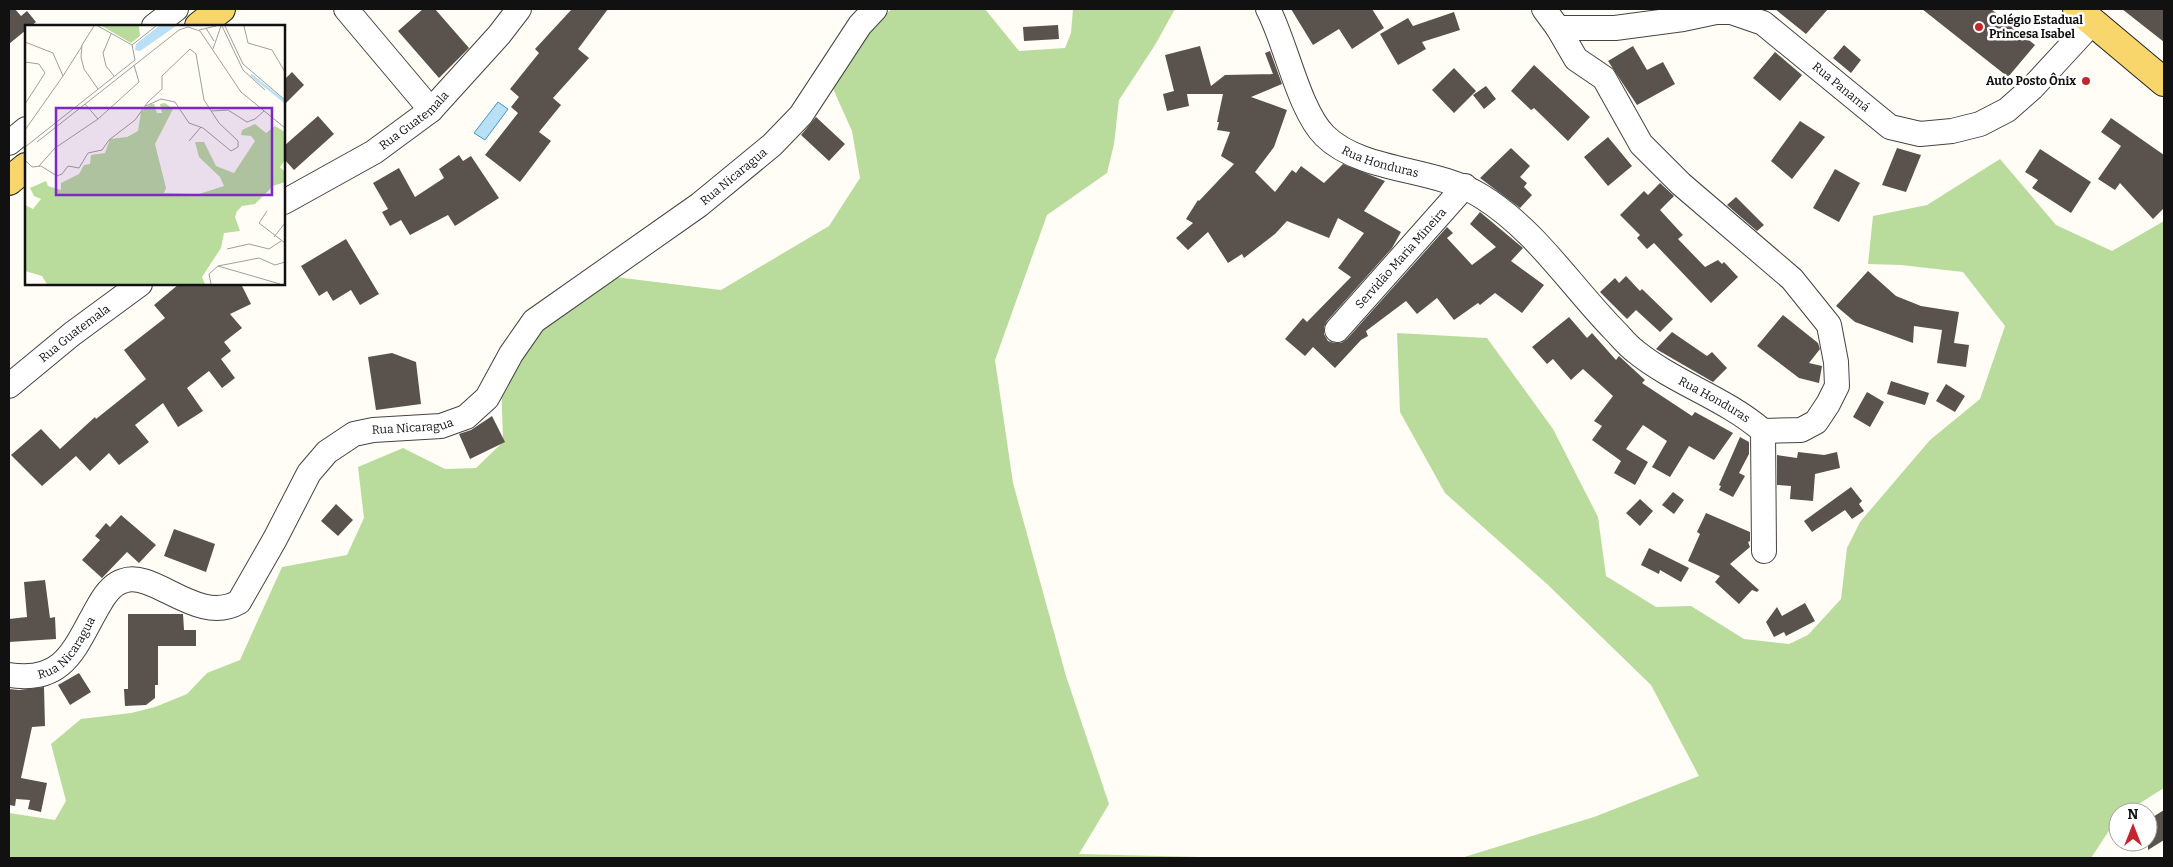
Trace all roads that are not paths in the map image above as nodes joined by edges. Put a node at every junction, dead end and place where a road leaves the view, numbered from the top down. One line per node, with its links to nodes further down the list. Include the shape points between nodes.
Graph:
1 (176, 9): 9 (street)
2 (221, 9): 10 (main road)
3 (346, 9): 13 (street)
4 (519, 9): 13 (street, Rua Guatemala)
5 (875, 9): 25 (street, Rua Nicaragua, via 860,25 801,115 772,145 699,205 534,321 487,398 466,417 441,426 354,434 327,452 309,473 239,602 221,608 199,606 139,580 123,580 106,593 67,661 54,671 36,676)
6 (1268, 9): 18 (street, Rua Honduras, via 1306,106 1323,134 1340,149 1366,159)
7 (1544, 9): 11 (street)
8 (2084, 16): 11 (street, Rua Panamá, via 2032,88 2007,110 1980,124 1920,134 1890,127 1762,23 1731,12 1615,28); 12 (main road)
9 (155, 25)
10 (201, 25)
11 (1558, 28): 23 (street, Rua Honduras, via 1576,59 1604,78 1641,144 1681,184 1792,279 1829,325 1837,386 1828,404 1816,422 1801,430)
12 (2164, 82)
13 (431, 110): 19 (street, Rua Guatemala, via 374,152)
14 (25, 130): 15 (street)
15 (9, 143)
16 (25, 168): 17 (main road)
17 (9, 181)
18 (1465, 186): 21 (street, Servidão Maria Mineira); 23 (street, Rua Honduras, via 1533,237 1600,316 1635,351 1675,378 1749,419)
19 (285, 201)
20 (139, 285): 22 (street, Rua Guatemala)
21 (1337, 330)
22 (9, 386)
23 (1763, 431): 24 (street)
24 (1764, 551)
25 (9, 675)

